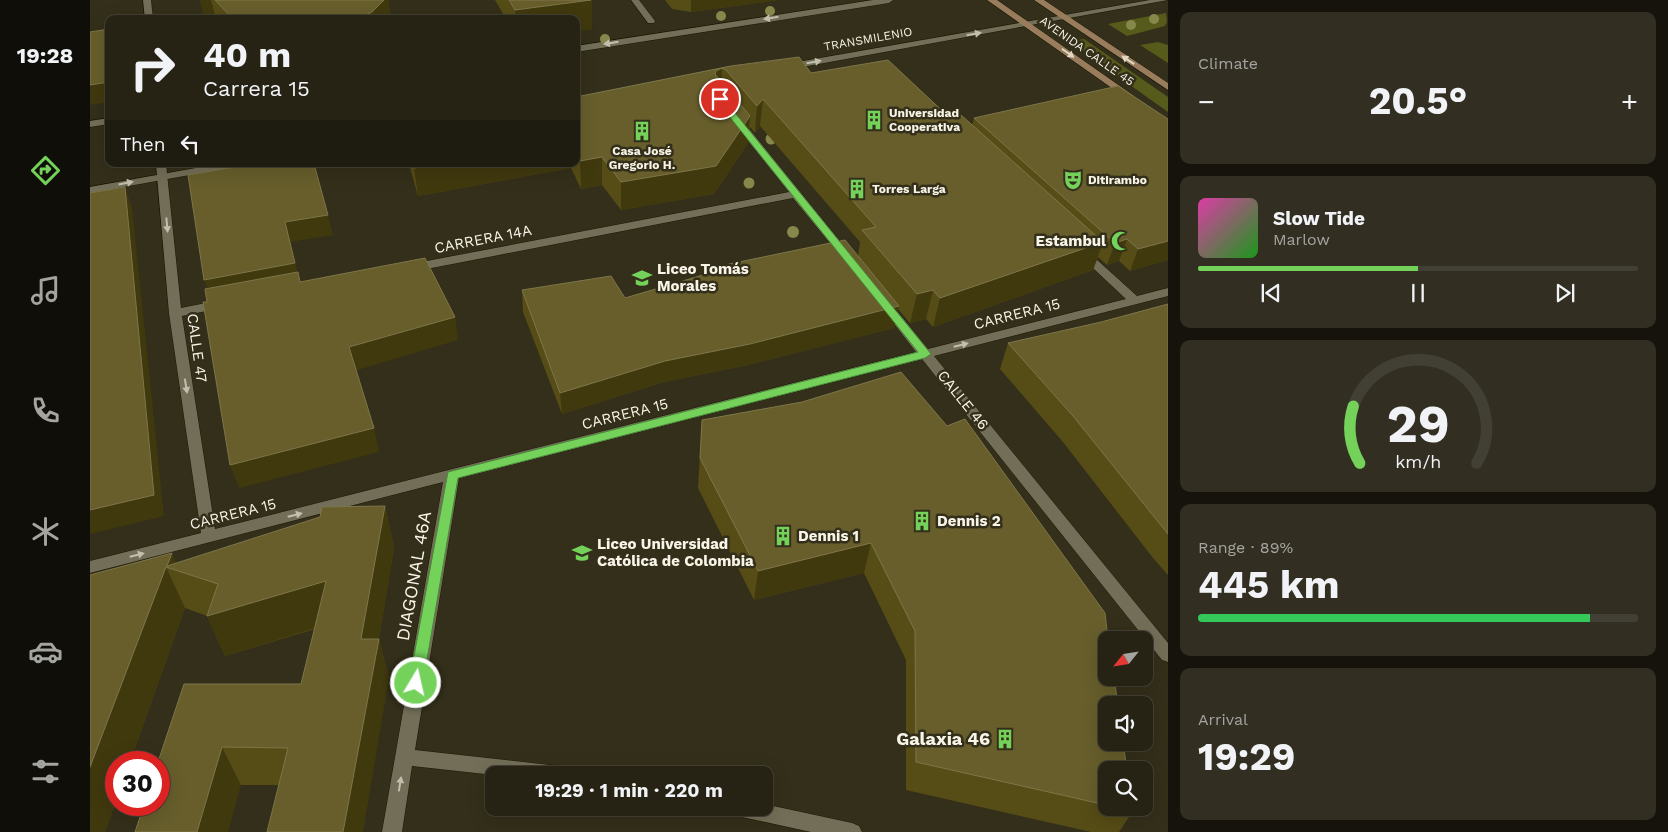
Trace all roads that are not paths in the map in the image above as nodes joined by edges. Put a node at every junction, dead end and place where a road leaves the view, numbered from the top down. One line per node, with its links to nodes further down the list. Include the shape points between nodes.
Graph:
1 (147, 0): 7 (street)
2 (634, 0): 9 (street)
3 (889, 0): 11 (street, one-way to 11)
4 (991, 0): 10 (main road, AVENIDA CALLE 45)
5 (1038, 0): 8 (main road, AVENIDA CALLE 45)
6 (1164, 0): 8 (street, TRANSMILENIO)
7 (149, 15)
8 (1065, 18): 10 (street, TRANSMILENIO); 13 (main road, AVENIDA CALLE 45, one-way to 8)
9 (651, 21)
10 (1028, 25): 12 (street, TRANSMILENIO, one-way to 10); 14 (main road, AVENIDA CALLE 45, one-way to 14)
11 (580, 47)
12 (773, 70)
13 (1168, 88)
14 (1137, 102)
15 (731, 114): 21 (street)
16 (105, 122): 17 (street)
17 (90, 124)
18 (198, 167): 19 (street)
19 (162, 170): 20 (street, one-way to 19); 29 (street, CALLE 47, one-way to 29)
20 (90, 190)
21 (796, 194): 23 (street, CARRERA 14A); 24 (street)
22 (1071, 242): 27 (street)
23 (398, 270)
24 (858, 270)
25 (1168, 292): 27 (street, CARRERA 15)
26 (876, 293): 30 (street, CALLE 46)
27 (1135, 301): 30 (street, CARRERA 15, one-way to 27)
28 (233, 302): 29 (street)
29 (175, 313): 32 (street, CALLE 47, one-way to 32)
30 (925, 354): 31 (street, CARRERA 15); 34 (street, CALLE 46)
31 (452, 475): 32 (street, CARRERA 15, one-way to 31); 35 (street, DIAGONAL 46A)
32 (209, 537): 33 (street, CARRERA 15, one-way to 32)
33 (90, 567)
34 (1168, 655)
35 (404, 757): 36 (street); 38 (street, DIAGONAL 46A, one-way to 35)
36 (486, 766)
37 (773, 815): 39 (street)
38 (392, 832)
39 (852, 832)

